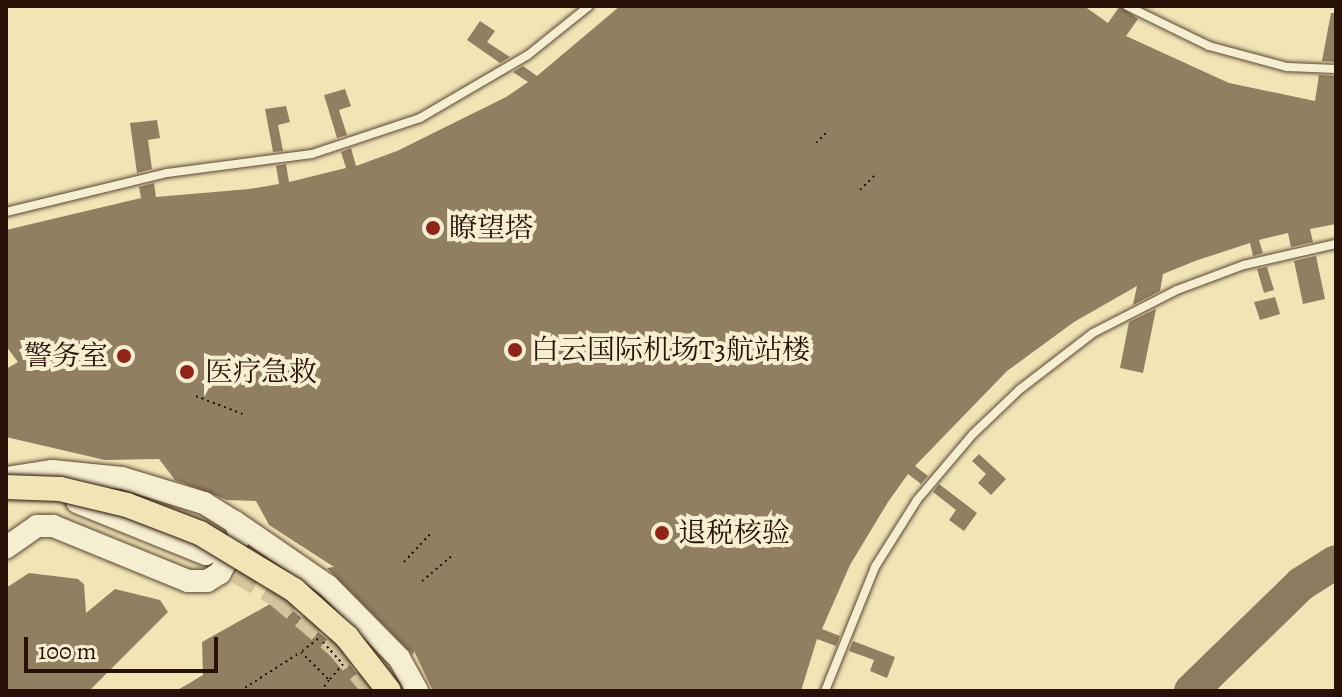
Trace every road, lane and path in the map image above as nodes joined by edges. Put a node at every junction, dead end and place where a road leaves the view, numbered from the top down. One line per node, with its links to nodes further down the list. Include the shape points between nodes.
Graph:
1 (589, 6): 8 (lane, via 528,55 420,118 312,154 167,173)
2 (1127, 6): 3 (lane, via 1209,46 1287,67)
3 (1336, 69)
4 (829, 130): 5 (path)
5 (816, 143)
6 (874, 176): 7 (path)
7 (860, 190)
8 (6, 212)
9 (1336, 244): 28 (lane, via 1244,265 1177,290 1093,333 1019,390 917,500 875,567)
10 (196, 396): 11 (path)
11 (245, 415)
12 (6, 478): 15 (main road, via 52,471 122,478 204,503)
13 (6, 487): 26 (main road, bridge, via 73,492 127,505 200,533 294,590 347,637)
14 (6, 497): 18 (main road, via 56,495)
15 (235, 522): 17 (main road, via 240,536 233,555 207,581 188,581 53,526 37,526); 27 (main road, via 328,586 399,658)
16 (431, 533): 20 (path)
17 (6, 548)
18 (206, 554)
19 (453, 555): 21 (path)
20 (404, 562)
21 (422, 581)
22 (301, 652): 23 (path); 23 (path, via 318,637 343,664); 24 (path)
23 (329, 680): 25 (path)
24 (240, 691)
25 (321, 691)
26 (389, 691)
27 (417, 691)
28 (825, 691)

